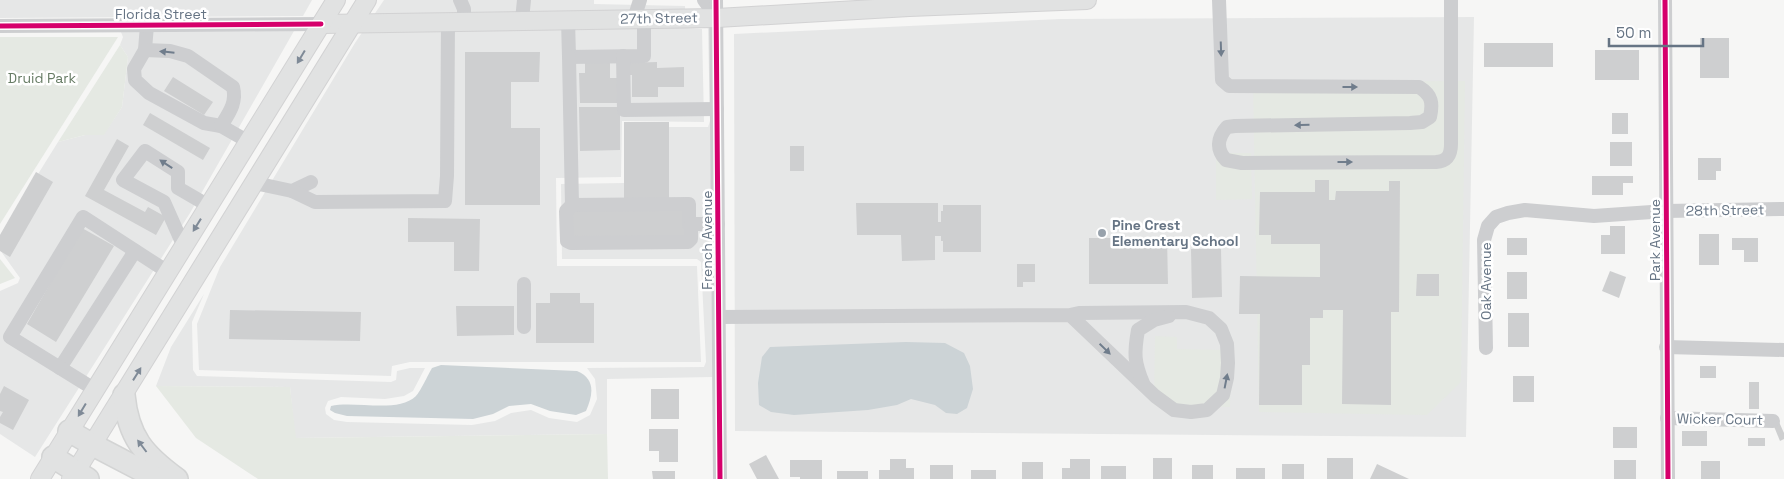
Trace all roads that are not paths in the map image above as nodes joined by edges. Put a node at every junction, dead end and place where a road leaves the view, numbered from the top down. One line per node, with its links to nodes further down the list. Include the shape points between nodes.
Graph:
1 (336, 0): 21 (main road)
2 (367, 0): 20 (main road)
3 (460, 0): 19 (street, via 464,9)
4 (524, 0): 17 (street)
5 (640, 0): 16 (street)
6 (704, 0): 15 (street)
7 (716, 0): 15 (street, French Avenue)
8 (1086, 0): 12 (main road, 27th Street)
9 (1219, 0): 10 (street, one-way to 10, via 1222,80 1229,86 1419,87 1431,100 1430,117 1422,122 1227,127 1220,138 1219,151 1226,160 1242,163 1436,162 1448,158 1451,153)
10 (1451, 0)
11 (1665, 0): 38 (street, Park Avenue)
12 (1006, 1): 13 (main road, 27th Street)
13 (909, 3): 14 (main road, 27th Street)
14 (818, 6): 15 (main road, 27th Street)
15 (716, 18): 16 (main road, 27th Street); 27 (street, French Avenue)
16 (639, 19): 18 (main road, 27th Street); 25 (street, via 644,56)
17 (522, 20): 18 (main road, 27th Street); 19 (main road, 27th Street)
18 (568, 20): 26 (street)
19 (456, 21): 20 (main road, 27th Street); 33 (street, via 445,201 315,202)
20 (353, 22): 21 (main road, 27th Street); 31 (main road)
21 (321, 24): 22 (street, Florida Street); 29 (main road, one-way to 29)
22 (147, 25): 23 (street, Florida Street); 24 (street)
23 (0, 26)
24 (145, 50): 28 (street, via 134,69 135,80 148,93 204,124); 28 (street, one-way to 24, via 233,108 233,87 188,56)
25 (623, 56): 26 (street); 27 (street, via 624,110)
26 (569, 57): 35 (street)
27 (717, 109): 41 (street, French Avenue)
28 (221, 126): 29 (street)
29 (249, 142): 36 (main road)
30 (311, 182): 33 (street)
31 (254, 183): 33 (street); 56 (main road, one-way to 31)
32 (178, 188): 34 (street); 34 (street, one-way to 34, via 178,172 145,151 123,180); 36 (street)
33 (292, 191)
34 (164, 202): 42 (street)
35 (572, 204): 40 (street, via 689,204 689,224); 40 (street, via 566,211 566,236 571,243 688,242)
36 (210, 206): 42 (main road, one-way to 42)
37 (1784, 210): 38 (street, 28th Street)
38 (1666, 211): 39 (street, 28th Street, via 1594,216 1525,210); 50 (street, Park Avenue)
39 (1496, 218): 51 (street, Oak Avenue, via 1488,226 1484,240)
40 (692, 224): 41 (street)
41 (718, 224): 48 (street, French Avenue)
42 (184, 247): 44 (main road)
43 (134, 251): 44 (street); 53 (street); 53 (street, via 83,218 10,337)
44 (168, 272): 55 (main road)
45 (524, 284): 49 (street)
46 (1186, 312): 47 (street); 54 (street, via 1154,320 1138,330 1134,360); 54 (street, one-way to 46, via 1174,410 1191,412 1207,410 1223,395 1228,363 1227,344 1221,329 1209,318)
47 (1070, 315): 48 (street); 54 (street, one-way to 54)
48 (718, 317): 66 (street, French Avenue)
49 (524, 327)
50 (1666, 347): 52 (street); 57 (street, Park Avenue)
51 (1486, 348)
52 (1784, 350)
53 (60, 368): 55 (street)
54 (1144, 386)
55 (94, 389): 59 (main road, one-way to 59)
56 (124, 395): 60 (main road); 65 (highway, one-way to 56, via 142,448 131,430)
57 (1667, 418): 58 (street, Wicker Court); 67 (street, Park Avenue)
58 (1773, 420)
59 (69, 431): 60 (highway); 61 (main road)
60 (93, 445): 62 (main road); 64 (highway)
61 (53, 458): 62 (highway); 63 (main road)
62 (78, 476)
63 (40, 479)
64 (158, 479)
65 (177, 479)
66 (720, 479)
67 (1668, 479)

